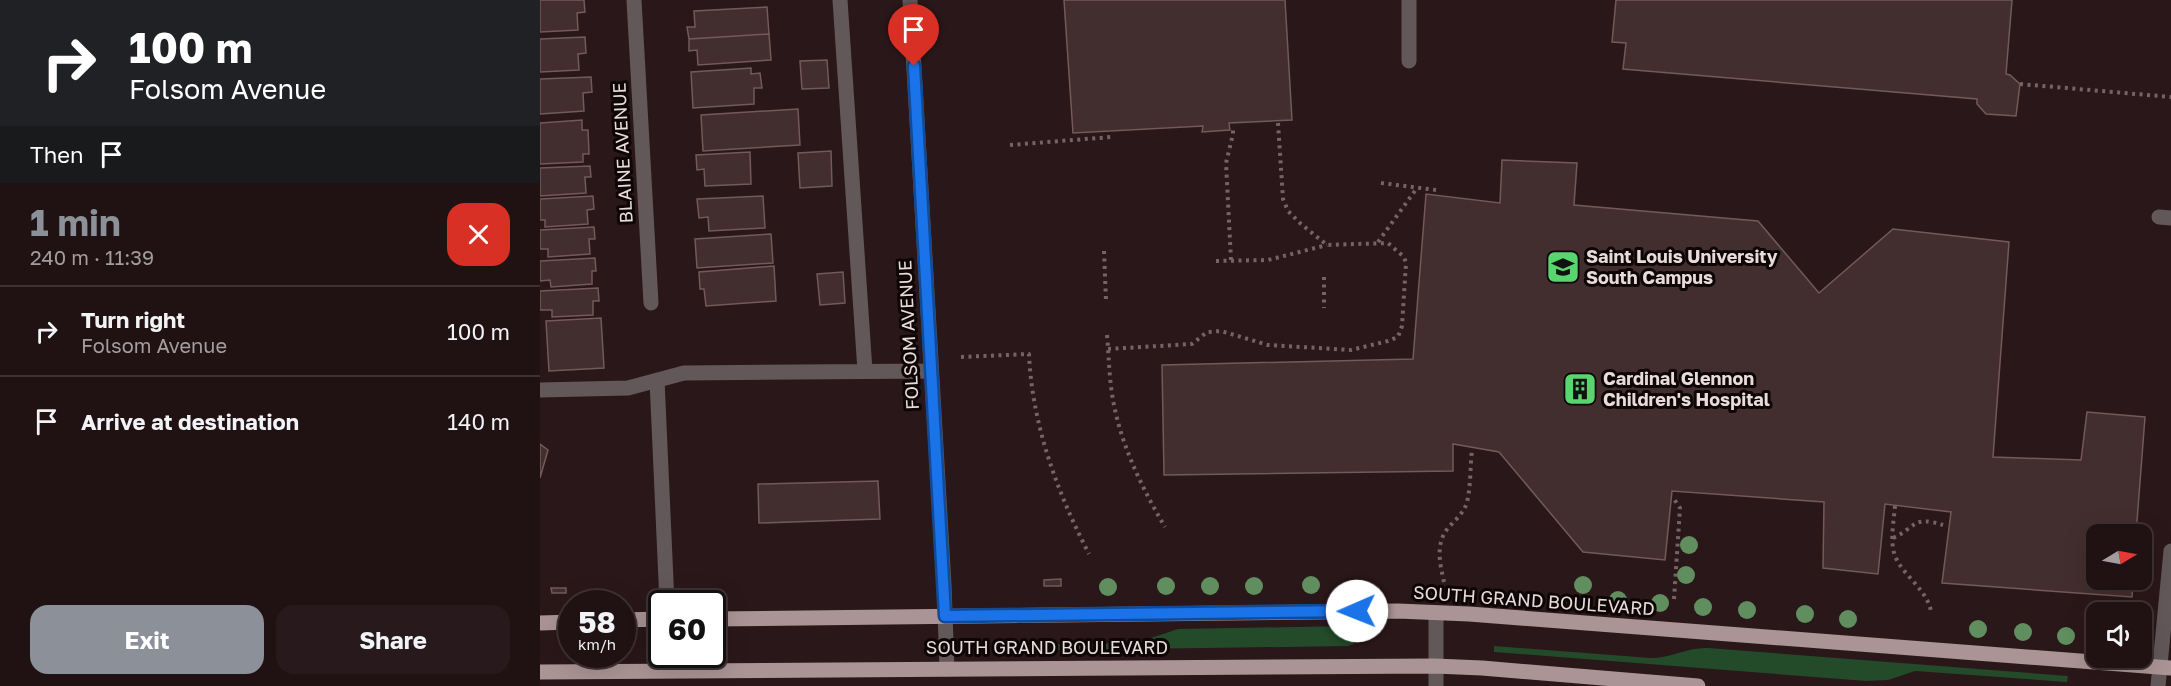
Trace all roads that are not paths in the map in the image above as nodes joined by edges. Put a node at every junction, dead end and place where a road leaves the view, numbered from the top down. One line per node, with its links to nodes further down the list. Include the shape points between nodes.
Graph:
1 (634, 0): 6 (street, BLAINE AVENUE)
2 (840, 0): 7 (street)
3 (910, 0): 8 (street, FOLSOM AVENUE)
4 (1409, 0): 5 (street)
5 (1409, 61)
6 (651, 303)
7 (866, 371): 8 (street); 9 (street, via 684,373)
8 (931, 371): 14 (street, FOLSOM AVENUE)
9 (657, 380): 10 (street, via 628,388); 12 (street)
10 (540, 390)
11 (2171, 551): 19 (street)
12 (666, 590)
13 (1436, 613): 14 (main road, SOUTH GRAND BOULEVARD); 18 (street); 19 (main road, SOUTH GRAND BOULEVARD)
14 (945, 616): 15 (main road, SOUTH GRAND BOULEVARD); 20 (street, FOLSOM AVENUE)
15 (726, 619)
16 (540, 622): 17 (main road)
17 (558, 622)
18 (1436, 666): 20 (main road, SOUTH GRAND BOULEVARD); 23 (street); 24 (main road, SOUTH GRAND BOULEVARD)
19 (2165, 668): 25 (street)
20 (947, 669): 21 (main road, SOUTH GRAND BOULEVARD)
21 (670, 670): 22 (main road, SOUTH GRAND BOULEVARD)
22 (540, 672)
23 (1436, 686)
24 (1698, 686)
25 (2158, 686)

